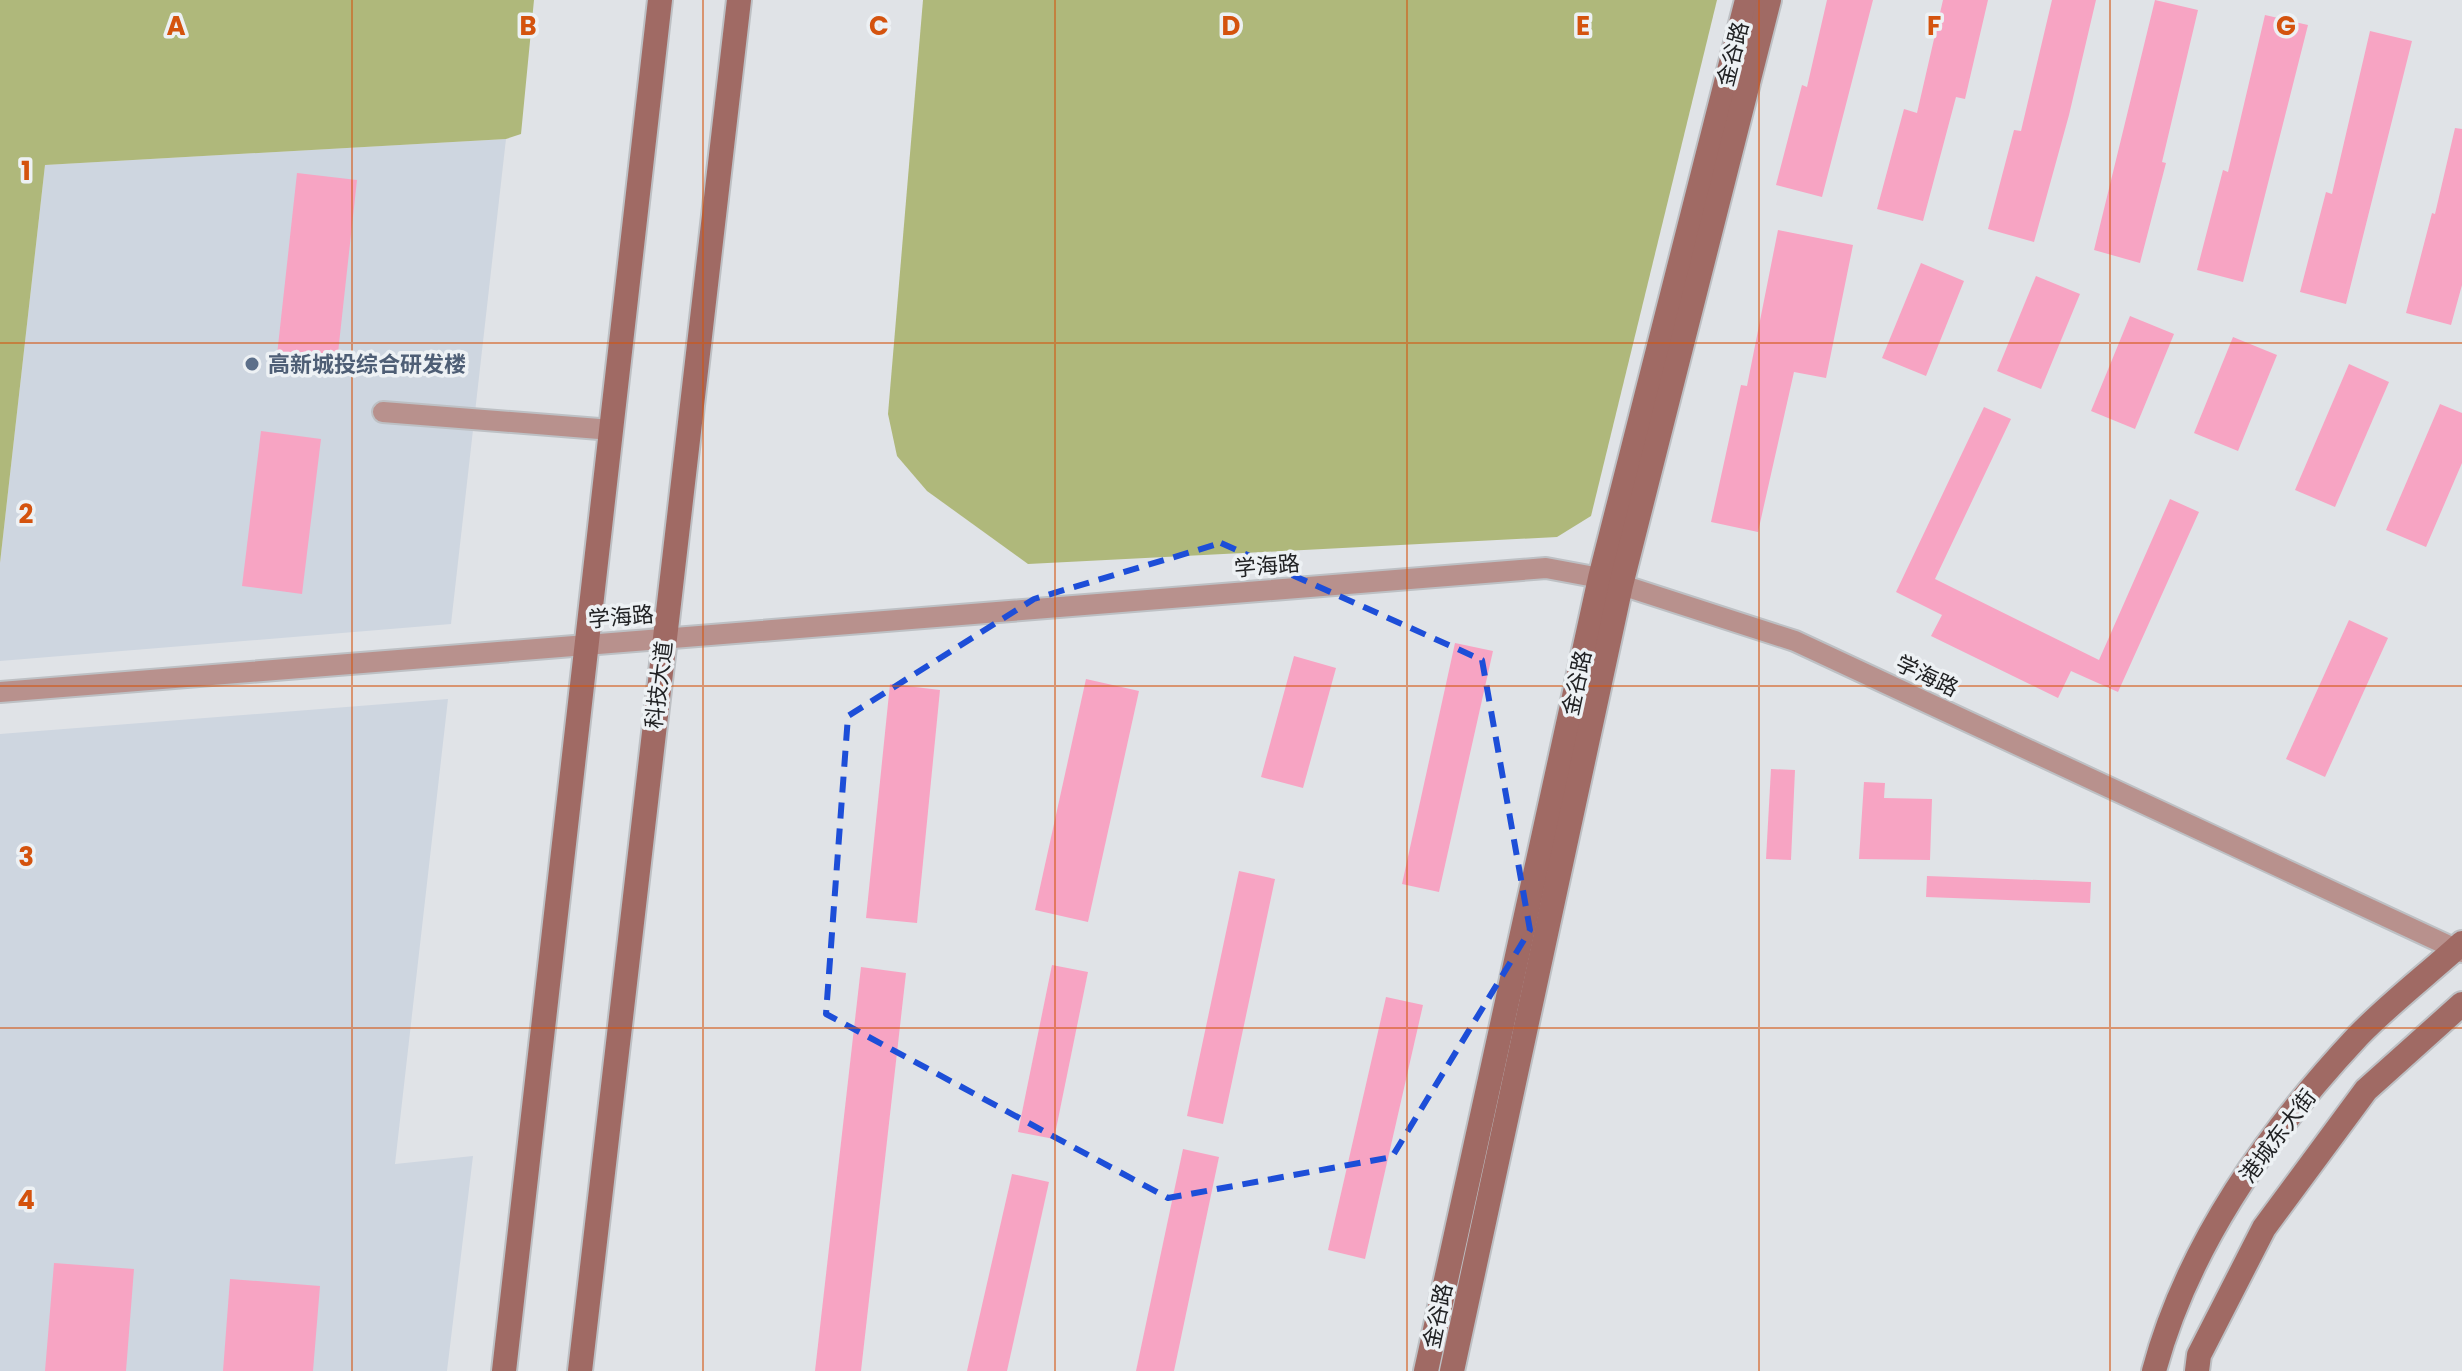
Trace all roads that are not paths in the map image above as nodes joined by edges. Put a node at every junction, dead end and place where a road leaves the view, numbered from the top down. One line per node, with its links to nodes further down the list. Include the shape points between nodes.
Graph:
1 (660, 0): 6 (main road)
2 (739, 0): 8 (main road, 科技大道)
3 (1747, 0): 7 (main road, 金谷路)
4 (1769, 0): 7 (main road, 金谷路)
5 (383, 412): 6 (street)
6 (612, 430): 9 (main road)
7 (1611, 582): 8 (street, 学海路, via 1546,568); 11 (street, 学海路, via 1795,641); 15 (main road, 金谷路); 16 (main road, 金谷路)
8 (664, 637): 9 (street, 学海路); 14 (main road, 科技大道)
9 (587, 645): 10 (street, 学海路); 13 (main road)
10 (0, 692)
11 (2460, 947): 17 (main road, 港城东大街, via 2359,1036 2265,1147 2194,1259)
12 (2462, 1004): 18 (main road, 港城东大街, via 2366,1090 2264,1228 2199,1355)
13 (504, 1371)
14 (580, 1371)
15 (1426, 1371)
16 (1452, 1371)
17 (2154, 1371)
18 (2197, 1371)

